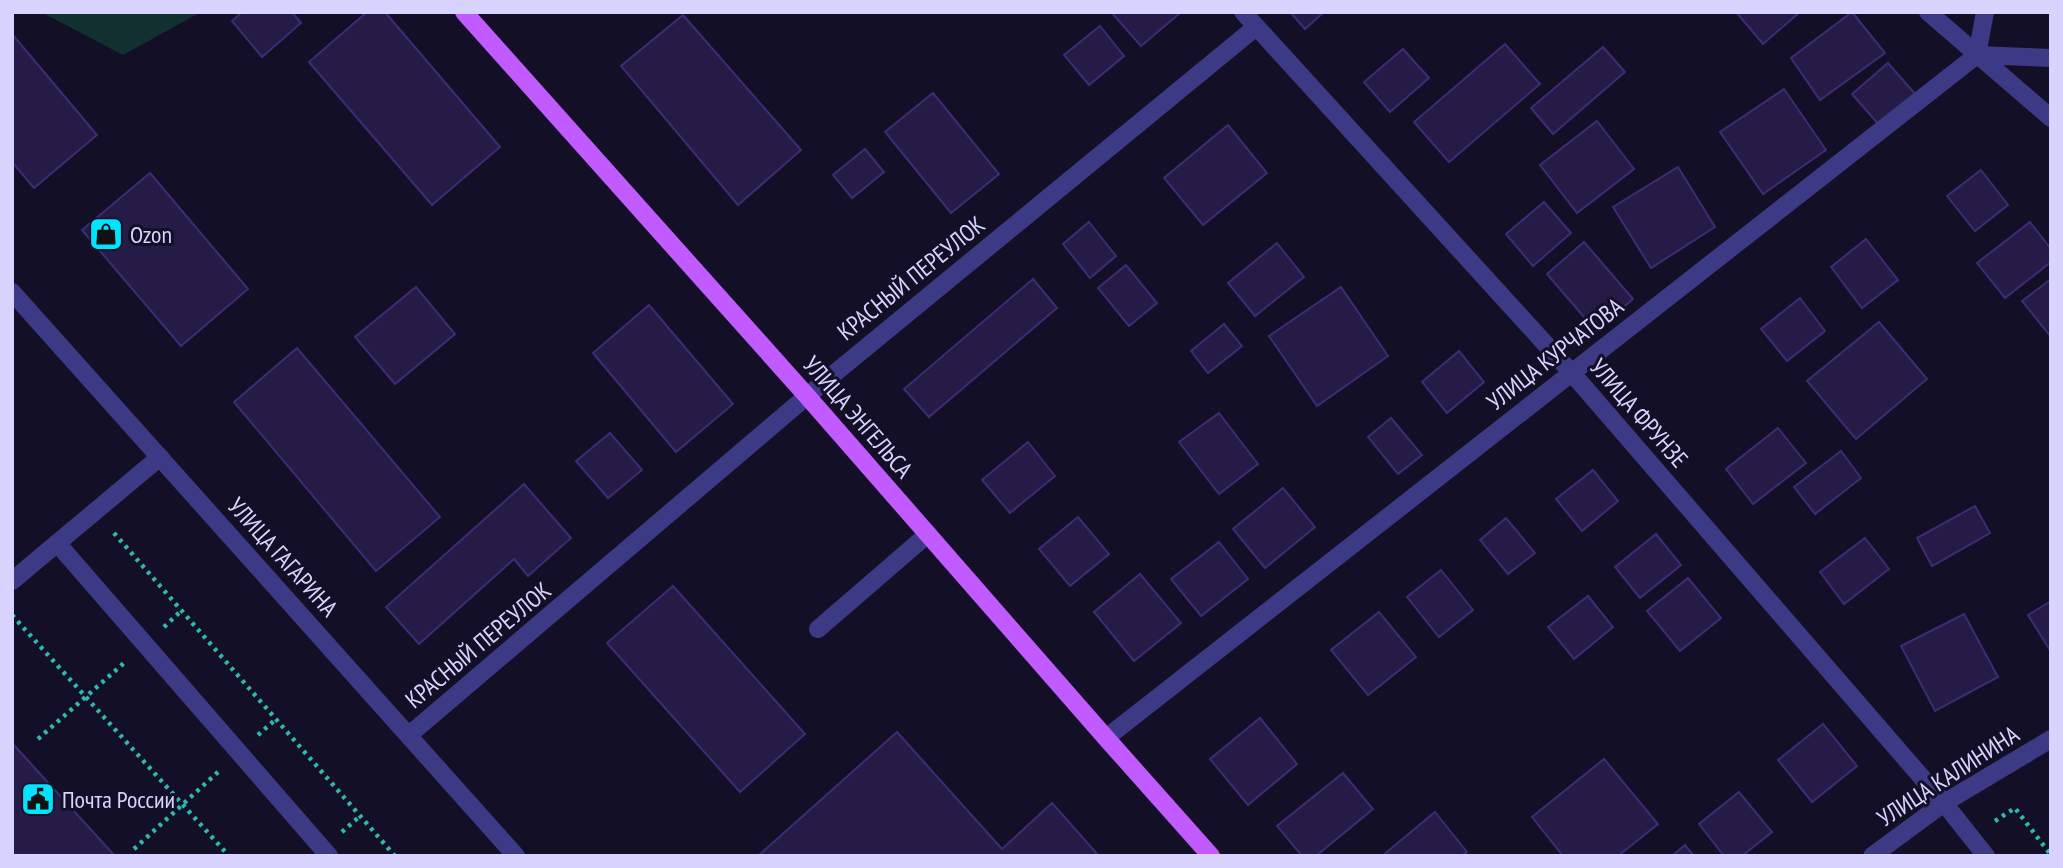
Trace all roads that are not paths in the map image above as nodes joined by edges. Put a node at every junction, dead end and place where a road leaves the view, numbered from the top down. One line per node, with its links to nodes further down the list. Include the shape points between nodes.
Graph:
1 (464, 12): 11 (main road, УЛИЦА ЭНГЕЛЬСА)
2 (1243, 12): 5 (street, УЛИЦА ФРУНЗЕ)
3 (1928, 12): 6 (street)
4 (1985, 12): 6 (street)
5 (1256, 27): 10 (street, УЛИЦА ФРУНЗЕ); 11 (street, КРАСНЫЙ ПЕРЕУЛОК)
6 (1977, 55): 7 (street); 8 (street); 10 (street, УЛИЦА КУРЧАТОВА)
7 (2051, 58)
8 (2051, 118)
9 (12, 292): 12 (street, УЛИЦА ГАГАРИНА)
10 (1571, 372): 18 (street, УЛИЦА КУРЧАТОВА); 20 (street, УЛИЦА ФРУНЗЕ)
11 (807, 396): 13 (main road, УЛИЦА ЭНГЕЛЬСА); 17 (street, КРАСНЫЙ ПЕРЕУЛОК)
12 (160, 457): 14 (street); 17 (street, УЛИЦА ГАГАРИНА)
13 (928, 534): 16 (street); 18 (main road, УЛИЦА ЭНГЕЛЬСА)
14 (57, 543): 15 (street); 22 (street)
15 (12, 581)
16 (818, 629)
17 (409, 735): 21 (street, УЛИЦА ГАГАРИНА)
18 (1106, 738): 23 (main road, УЛИЦА ЭНГЕЛЬСА)
19 (2051, 738): 20 (street, УЛИЦА КАЛИНИНА)
20 (1944, 803): 24 (street, УЛИЦА КАЛИНИНА); 25 (street, УЛИЦА ФРУНЗЕ)
21 (514, 855)
22 (329, 856)
23 (1212, 856)
24 (1872, 856)
25 (1986, 856)

